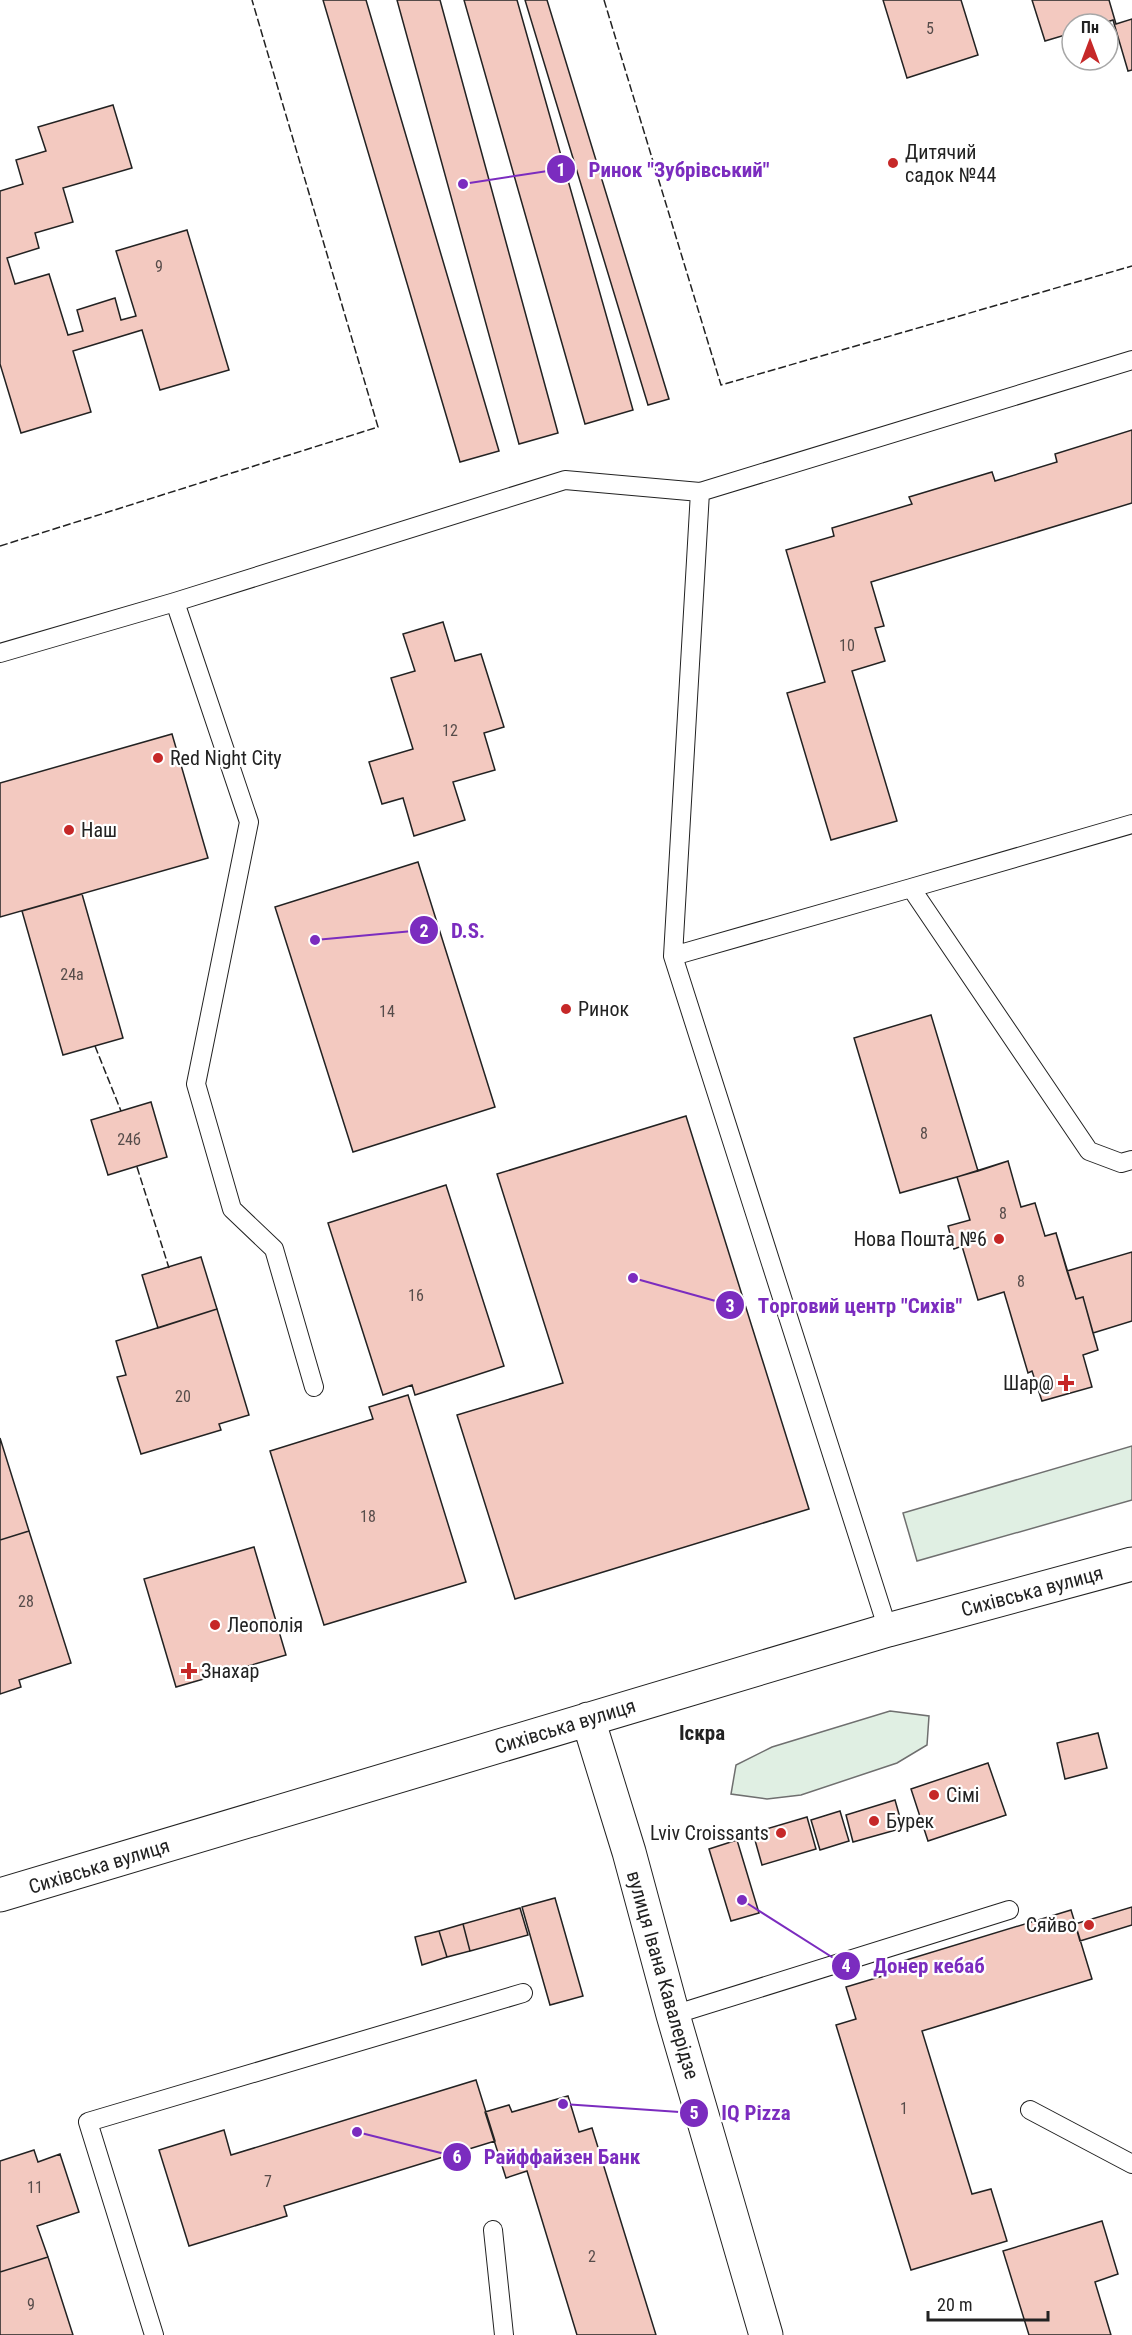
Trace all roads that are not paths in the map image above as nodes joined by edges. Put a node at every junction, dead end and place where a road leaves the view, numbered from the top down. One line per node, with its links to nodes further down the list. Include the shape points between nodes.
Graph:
1 (1132, 360): 2 (lane)
2 (700, 492): 3 (lane, via 565,480); 7 (lane)
3 (175, 602): 4 (lane); 9 (lane, via 249,822 196,1084 232,1209 274,1249)
4 (0, 653)
5 (1132, 824): 6 (lane)
6 (911, 888): 7 (lane); 8 (lane, via 1089,1151 1121,1163)
7 (673, 956): 11 (lane)
8 (1132, 1160)
9 (314, 1387)
10 (1132, 1564): 11 (main road, Сихівська вулиця)
11 (888, 1630): 12 (main road, Сихівська вулиця)
12 (588, 1719): 13 (main road, Сихівська вулиця); 16 (main road, вулиця Івана Кавалерідзе)
13 (0, 1895)
14 (1009, 1910): 16 (lane)
15 (523, 1992): 20 (lane, via 88,2122)
16 (673, 2015): 22 (main road, вулиця Івана Кавалерідзе)
17 (1030, 2110): 18 (lane)
18 (1132, 2164)
19 (493, 2230): 21 (lane)
20 (154, 2335)
21 (504, 2335)
22 (766, 2335)

